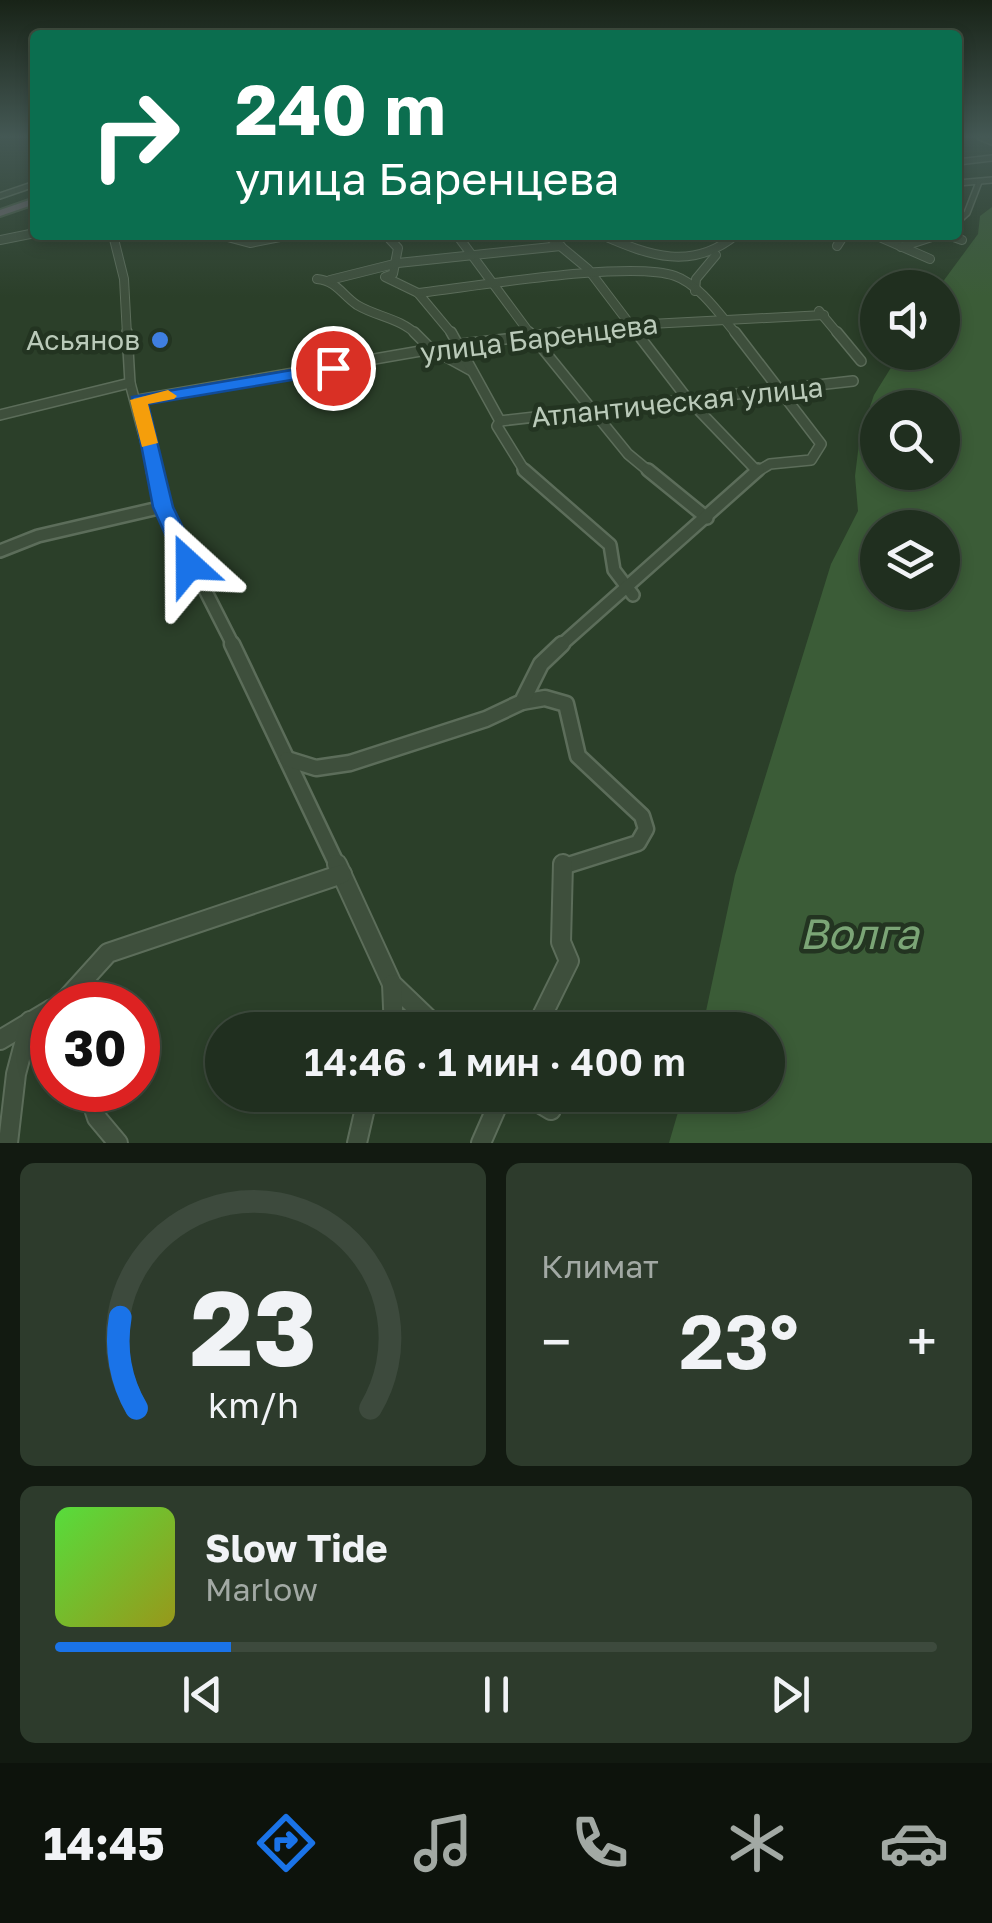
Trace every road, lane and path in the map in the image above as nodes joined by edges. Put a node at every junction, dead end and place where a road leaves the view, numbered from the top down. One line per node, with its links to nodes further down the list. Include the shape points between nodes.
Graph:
1 (978, 190): 4 (street)
2 (30, 202): 3 (highway)
3 (0, 213)
4 (962, 216)
5 (30, 234): 6 (street)
6 (0, 240)
7 (113, 240): 39 (street, via 124,279)
8 (391, 240): 22 (street)
9 (461, 240): 19 (street)
10 (553, 240): 16 (street)
11 (616, 240): 20 (street, via 668,258)
12 (731, 240): 20 (street)
13 (841, 240): 17 (street)
14 (886, 240): 18 (street)
15 (923, 240): 18 (street)
16 (561, 246): 19 (street); 25 (street)
17 (837, 246)
18 (901, 247): 21 (street)
19 (471, 253): 22 (street); 28 (street)
20 (716, 256): 29 (street, via 696,279)
21 (930, 259)
22 (398, 262): 23 (street); 24 (street)
23 (363, 271): 24 (street); 27 (street)
24 (384, 277): 30 (street)
25 (593, 277): 28 (street); 29 (street, via 664,273); 32 (street)
26 (317, 279): 27 (street)
27 (330, 280): 35 (street, via 358,305 408,326)
28 (491, 286): 30 (street); 33 (street)
29 (695, 291): 31 (street)
30 (418, 293): 34 (street)
31 (724, 320): 32 (street, улица Баренцева); 36 (street, улица Баренцева, via 820,312); 40 (street)
32 (631, 325): 33 (street, улица Баренцева); 41 (street)
33 (534, 335): 34 (street, улица Баренцева); 43 (street)
34 (460, 344): 35 (street, улица Баренцева); 37 (street)
35 (430, 348): 37 (street); 42 (street, улица Баренцева)
36 (860, 360)
37 (474, 372): 45 (street)
38 (853, 382): 40 (street, Атлантическая улица)
39 (130, 384): 42 (street); 44 (street)
40 (778, 389): 41 (street, Атлантическая улица); 46 (street, via 821,444 811,460)
41 (686, 398): 43 (street, Атлантическая улица); 46 (street)
42 (138, 400): 47 (street)
43 (590, 410): 45 (street, Атлантическая улица); 48 (street, via 628,454)
44 (0, 415)
45 (500, 420): 50 (street, via 516,466 610,545)
46 (757, 471): 48 (street)
47 (163, 507): 49 (street); 53 (street)
48 (707, 518): 50 (street)
49 (0, 551)
50 (623, 586): 51 (street); 52 (street, via 541,664)
51 (633, 595)
52 (522, 702): 53 (street, via 350,762 316,768); 59 (street, via 566,704 578,756 642,816 646,829 638,843 563,863 560,942 569,960)
53 (287, 759): 54 (street)
54 (342, 874): 55 (street, via 108,953); 56 (street)
55 (85, 982)
56 (392, 984): 57 (street); 58 (street)
57 (393, 1012)
58 (421, 1012)
59 (544, 1012)
60 (30, 1021): 61 (street); 65 (street)
61 (0, 1040)
62 (95, 1112): 66 (street)
63 (364, 1112): 67 (street)
64 (495, 1112): 68 (street)
65 (8, 1143)
66 (118, 1143)
67 (357, 1143)
68 (481, 1143)

